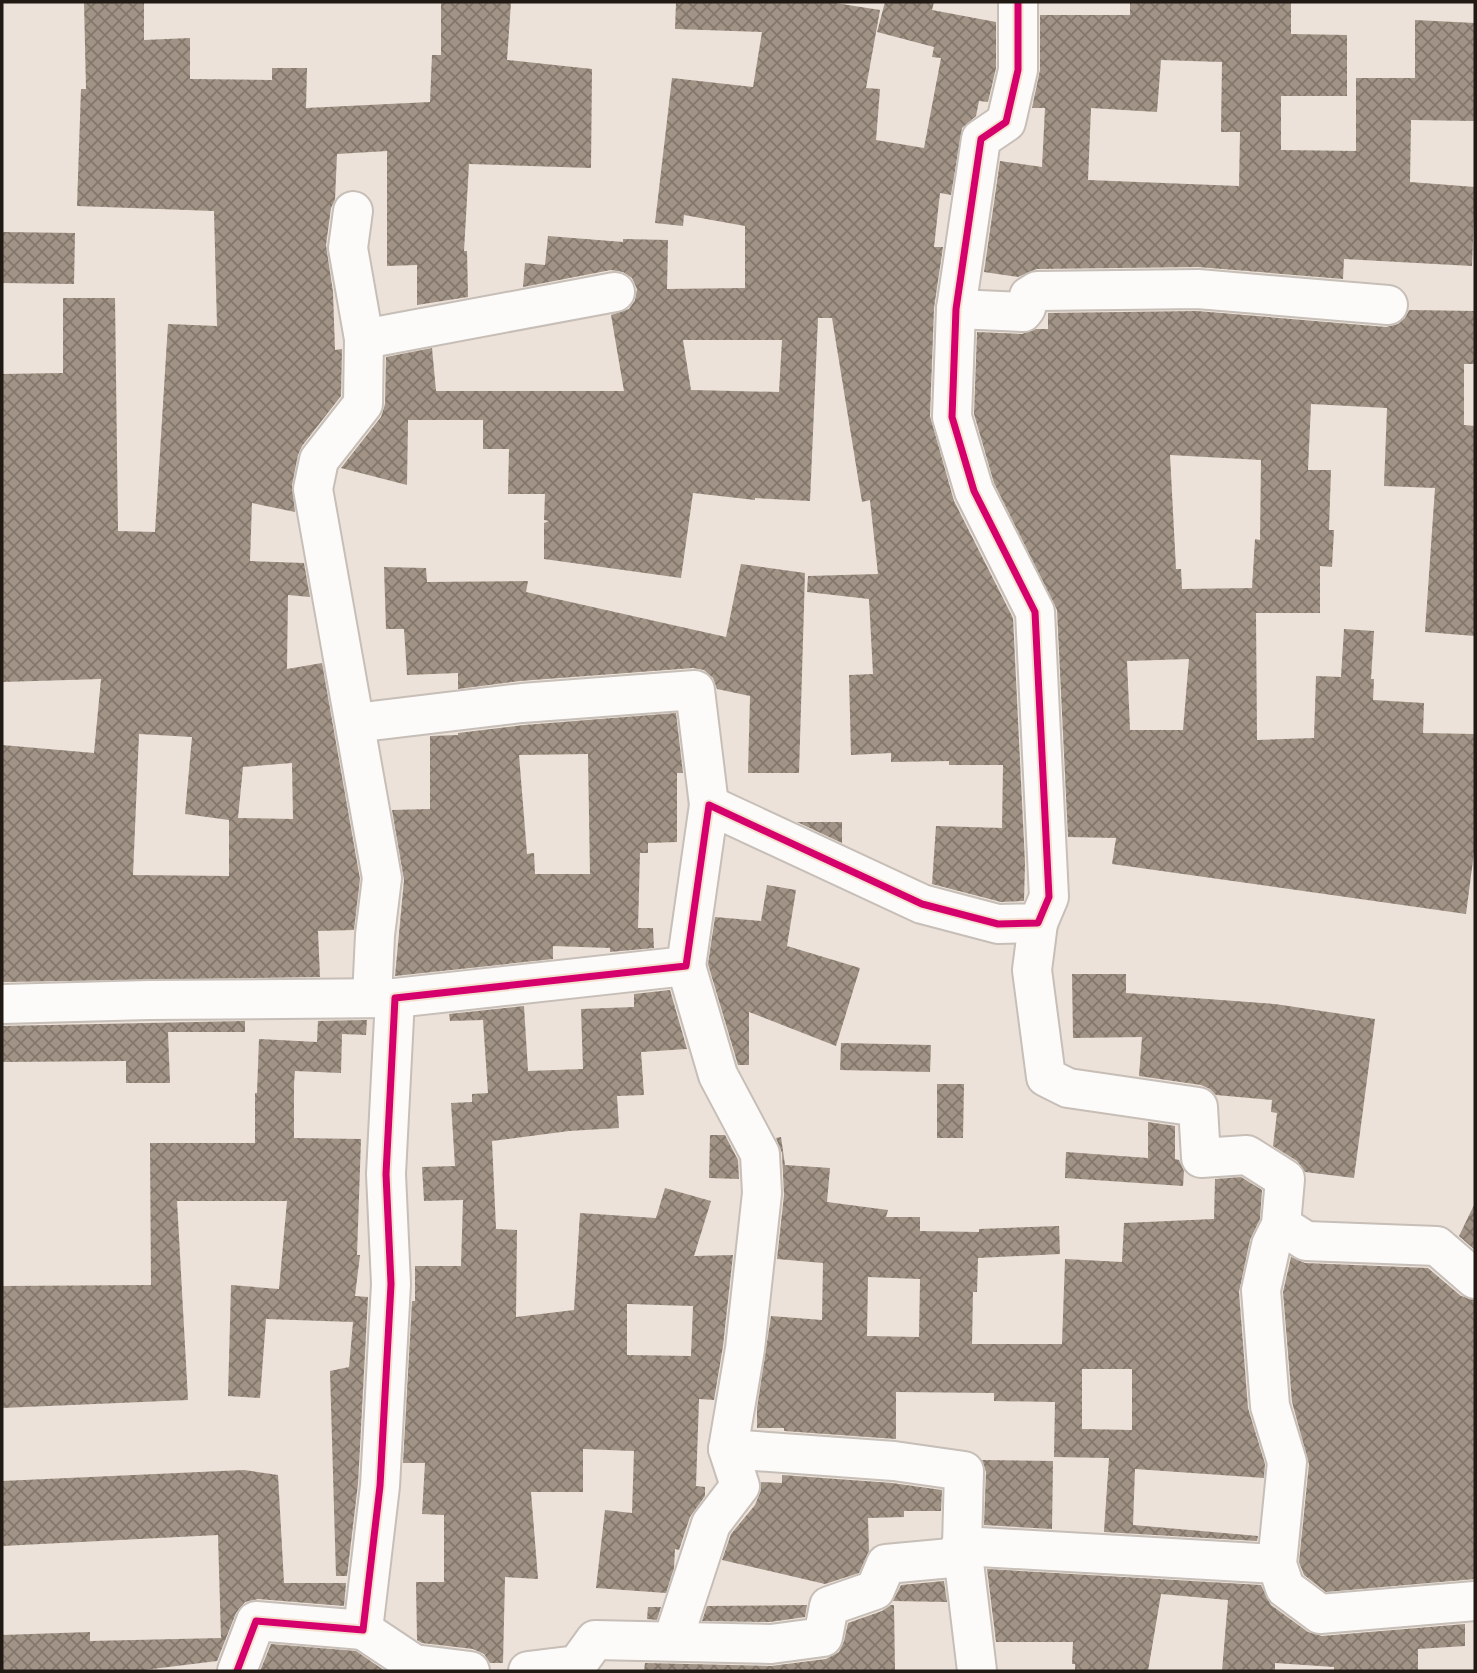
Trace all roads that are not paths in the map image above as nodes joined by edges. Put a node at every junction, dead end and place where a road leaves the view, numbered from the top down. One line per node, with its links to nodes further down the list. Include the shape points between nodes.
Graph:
1 (1018, 2): 5 (street, via 1018,70 1006,122 981,139)
2 (353, 211): 6 (street, via 348,247)
3 (615, 292): 6 (street)
4 (1388, 305): 5 (street, via 1198,289 1037,291 1029,296 1023,312)
5 (956, 309): 9 (street, via 952,417 974,491 1035,612 1049,897)
6 (364, 339): 7 (street, via 363,404 319,460 313,489)
7 (355, 723): 8 (street, via 522,703 695,690); 11 (street, via 382,878 375,935)
8 (709, 805): 9 (street, via 922,904 998,925); 10 (street)
9 (1038, 923): 13 (street, via 1032,970 1046,1077 1068,1088 1198,1107 1201,1158 1247,1155 1285,1179)
10 (686, 966): 11 (street); 15 (street, via 718,1075 760,1154 762,1193 748,1323)
11 (383, 998): 12 (street); 19 (street, via 391,1284 380,1486)
12 (2, 1004)
13 (1281, 1225): 14 (street, via 1306,1241 1437,1246); 17 (street, via 1271,1245 1261,1290 1270,1406 1287,1462)
14 (1475, 1279)
15 (728, 1449): 16 (street, via 964,1471); 20 (street, via 740,1486 711,1524)
16 (962, 1546): 17 (street); 20 (street, via 951,1558 886,1564 875,1590 828,1606 822,1637 771,1644); 25 (street)
17 (1277, 1564): 18 (street, via 1285,1588 1321,1614)
18 (1475, 1601)
19 (363, 1630): 21 (street); 22 (street, via 256,1621)
20 (673, 1640): 24 (street, via 595,1640 577,1665)
21 (414, 1667): 23 (street)
22 (237, 1671)
23 (470, 1671)
24 (528, 1671)
25 (976, 1671)

